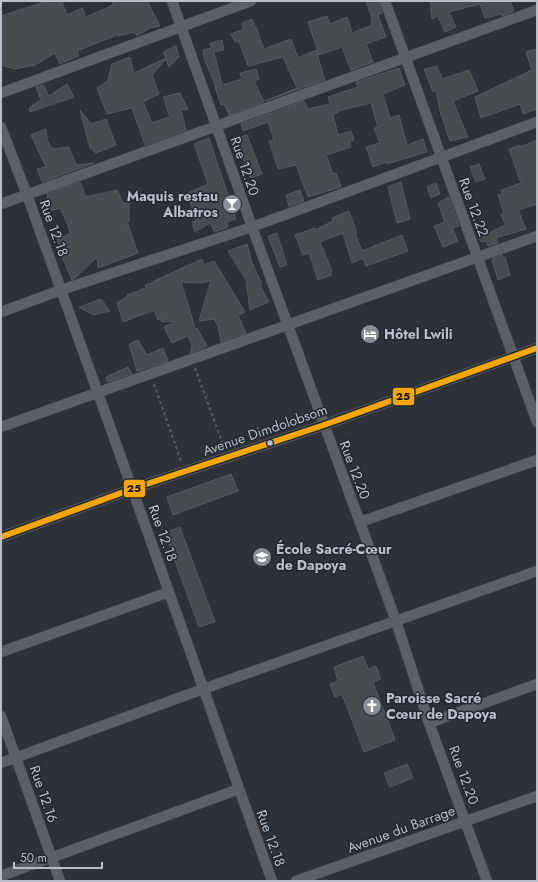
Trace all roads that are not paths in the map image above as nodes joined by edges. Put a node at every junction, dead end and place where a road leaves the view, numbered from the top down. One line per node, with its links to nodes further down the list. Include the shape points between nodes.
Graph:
1 (172, 1): 5 (street, Rue 12.20)
2 (251, 1): 5 (street)
3 (385, 1): 6 (street, Rue 12.22)
4 (537, 10): 6 (street)
5 (182, 26): 7 (street); 9 (street, Rue 12.20)
6 (406, 57): 9 (street); 11 (street, Rue 12.22)
7 (1, 93)
8 (537, 122): 11 (street)
9 (216, 126): 12 (street); 14 (street, Rue 12.20)
10 (1, 127): 12 (street, Rue 12.18)
11 (441, 157): 14 (street); 16 (street, Rue 12.22)
12 (27, 195): 13 (street); 17 (street, Rue 12.18)
13 (1, 204)
14 (252, 227): 17 (street); 19 (street, Rue 12.20)
15 (537, 236): 16 (street)
16 (478, 257): 19 (street); 21 (street, Rue 12.22)
17 (61, 290): 18 (street); 22 (street, Rue 12.18)
18 (1, 312)
19 (288, 325): 22 (street); 24 (street, Rue 12.20)
20 (537, 348): 21 (street, Avenue Dimdolobsom)
21 (514, 357): 23 (street, Rue 12.22); 24 (street, Avenue Dimdolobsom)
22 (98, 393): 25 (street); 27 (street, Rue 12.18)
23 (537, 422)
24 (324, 425): 27 (street, Avenue Dimdolobsom); 28 (street, Rue 12.20)
25 (1, 428)
26 (537, 460): 28 (street)
27 (132, 489): 29 (street, Avenue Dimdolobsom); 31 (street, Rue 12.18)
28 (360, 522): 32 (street, Rue 12.20)
29 (1, 537)
30 (537, 571): 32 (street)
31 (169, 592): 33 (street); 35 (street, Rue 12.18)
32 (396, 621): 35 (street); 37 (street, Rue 12.20)
33 (1, 652)
34 (537, 684): 37 (street)
35 (203, 689): 38 (street); 40 (street, Rue 12.18)
36 (1, 716): 38 (street, Rue 12.16)
37 (429, 723): 42 (street, Rue 12.20)
38 (16, 758): 39 (street); 43 (street, Rue 12.16)
39 (1, 763)
40 (239, 789): 43 (street); 46 (street, Rue 12.18)
41 (537, 796): 42 (street, Avenue du Barrage)
42 (466, 821): 47 (street, Avenue du Barrage); 48 (street, Rue 12.20)
43 (52, 858): 44 (street); 45 (street, Rue 12.16)
44 (1, 876)
45 (60, 881)
46 (272, 881)
47 (296, 881)
48 (487, 881)

